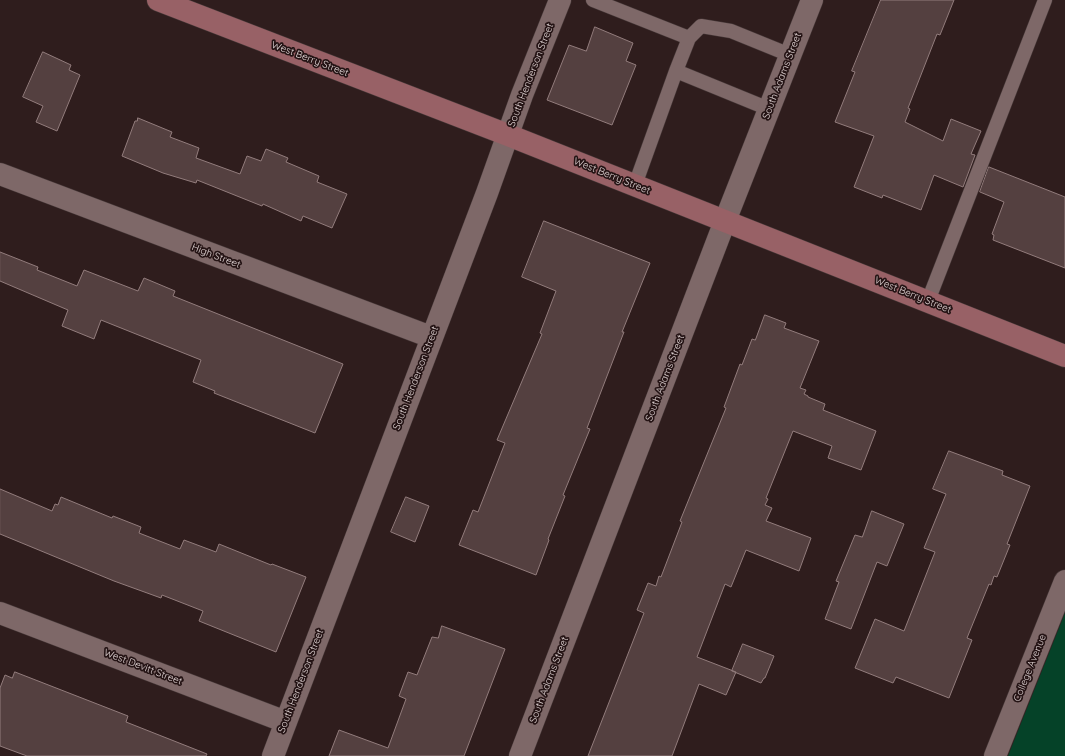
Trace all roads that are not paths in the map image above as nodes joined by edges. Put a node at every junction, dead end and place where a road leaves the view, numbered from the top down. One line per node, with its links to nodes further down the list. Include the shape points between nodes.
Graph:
1 (158, 0): 10 (main road, West Berry Street)
2 (560, 0): 10 (street, South Henderson Street)
3 (593, 0): 6 (lane)
4 (812, 0): 7 (street, South Adams Street)
5 (1045, 0): 14 (lane)
6 (689, 38): 7 (lane, via 702,26 731,31); 8 (lane)
7 (790, 55): 9 (street, South Adams Street)
8 (676, 71): 9 (lane); 12 (lane)
9 (769, 109): 13 (street, South Adams Street)
10 (508, 135): 12 (main road, West Berry Street); 15 (street, South Henderson Street)
11 (0, 174): 15 (street, High Street)
12 (634, 185): 13 (main road, West Berry Street)
13 (725, 221): 14 (main road, West Berry Street); 21 (street, South Adams Street)
14 (928, 301): 16 (main road, West Berry Street)
15 (432, 338): 19 (street, South Henderson Street)
16 (1065, 356)
17 (1065, 581): 22 (street, College Avenue)
18 (0, 613): 19 (street, West Devitt Street)
19 (286, 722): 20 (street, South Henderson Street)
20 (273, 756)
21 (520, 756)
22 (995, 756)

